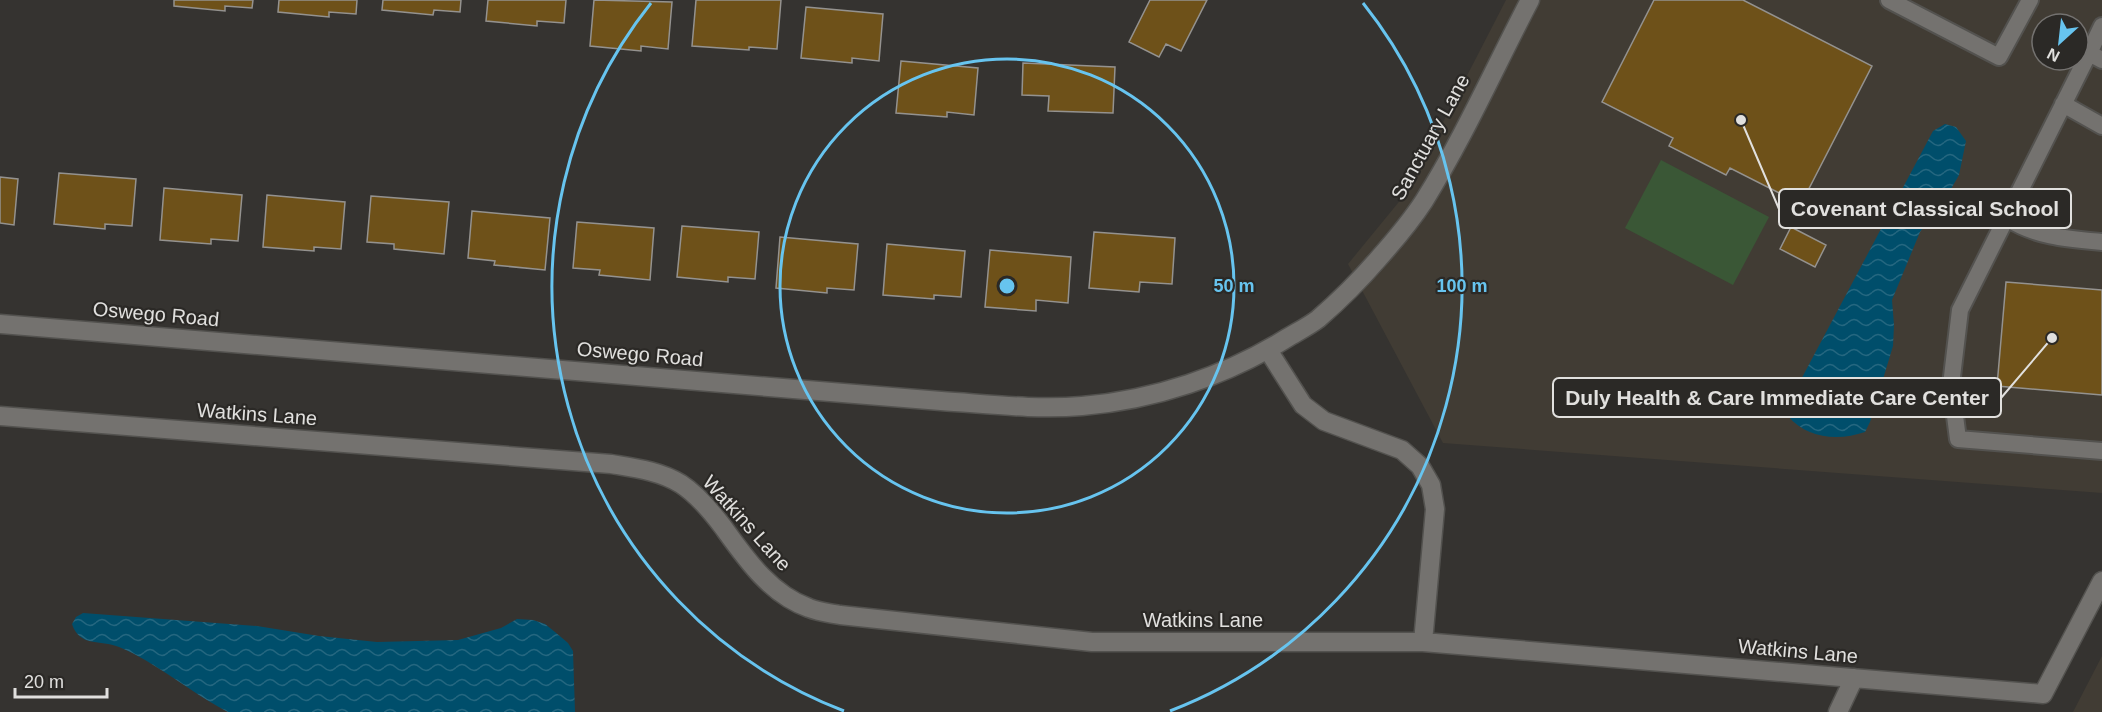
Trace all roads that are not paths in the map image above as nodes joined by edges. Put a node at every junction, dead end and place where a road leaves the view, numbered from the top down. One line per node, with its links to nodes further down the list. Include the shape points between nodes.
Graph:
1 (1530, 0): 11 (street, Sanctuary Lane, via 1468,121 1417,210 1391,245 1316,320)
2 (1889, 0): 3 (lane, via 1999,57)
3 (2030, 0)
4 (2102, 26): 5 (lane)
5 (2095, 57): 6 (lane)
6 (2063, 104): 7 (lane); 8 (lane)
7 (2102, 126)
8 (2007, 218): 9 (lane, via 2038,233); 13 (lane, via 1960,310 1951,385 1958,439)
9 (2102, 242)
10 (0, 324): 11 (street, Oswego Road, via 1029,406 1082,406 1135,398 1187,385)
11 (1268, 350): 15 (street, via 1303,405 1324,421 1402,450 1420,466 1431,485 1435,508)
12 (0, 416): 15 (street, Watkins Lane, via 611,464 644,470 663,475 696,495 765,580 785,597 840,615 1092,642)
13 (2102, 451)
14 (2102, 581): 16 (street, Watkins Lane, via 2043,694)
15 (1423, 642): 16 (street, Watkins Lane)
16 (1854, 678): 17 (street)
17 (1838, 712)

